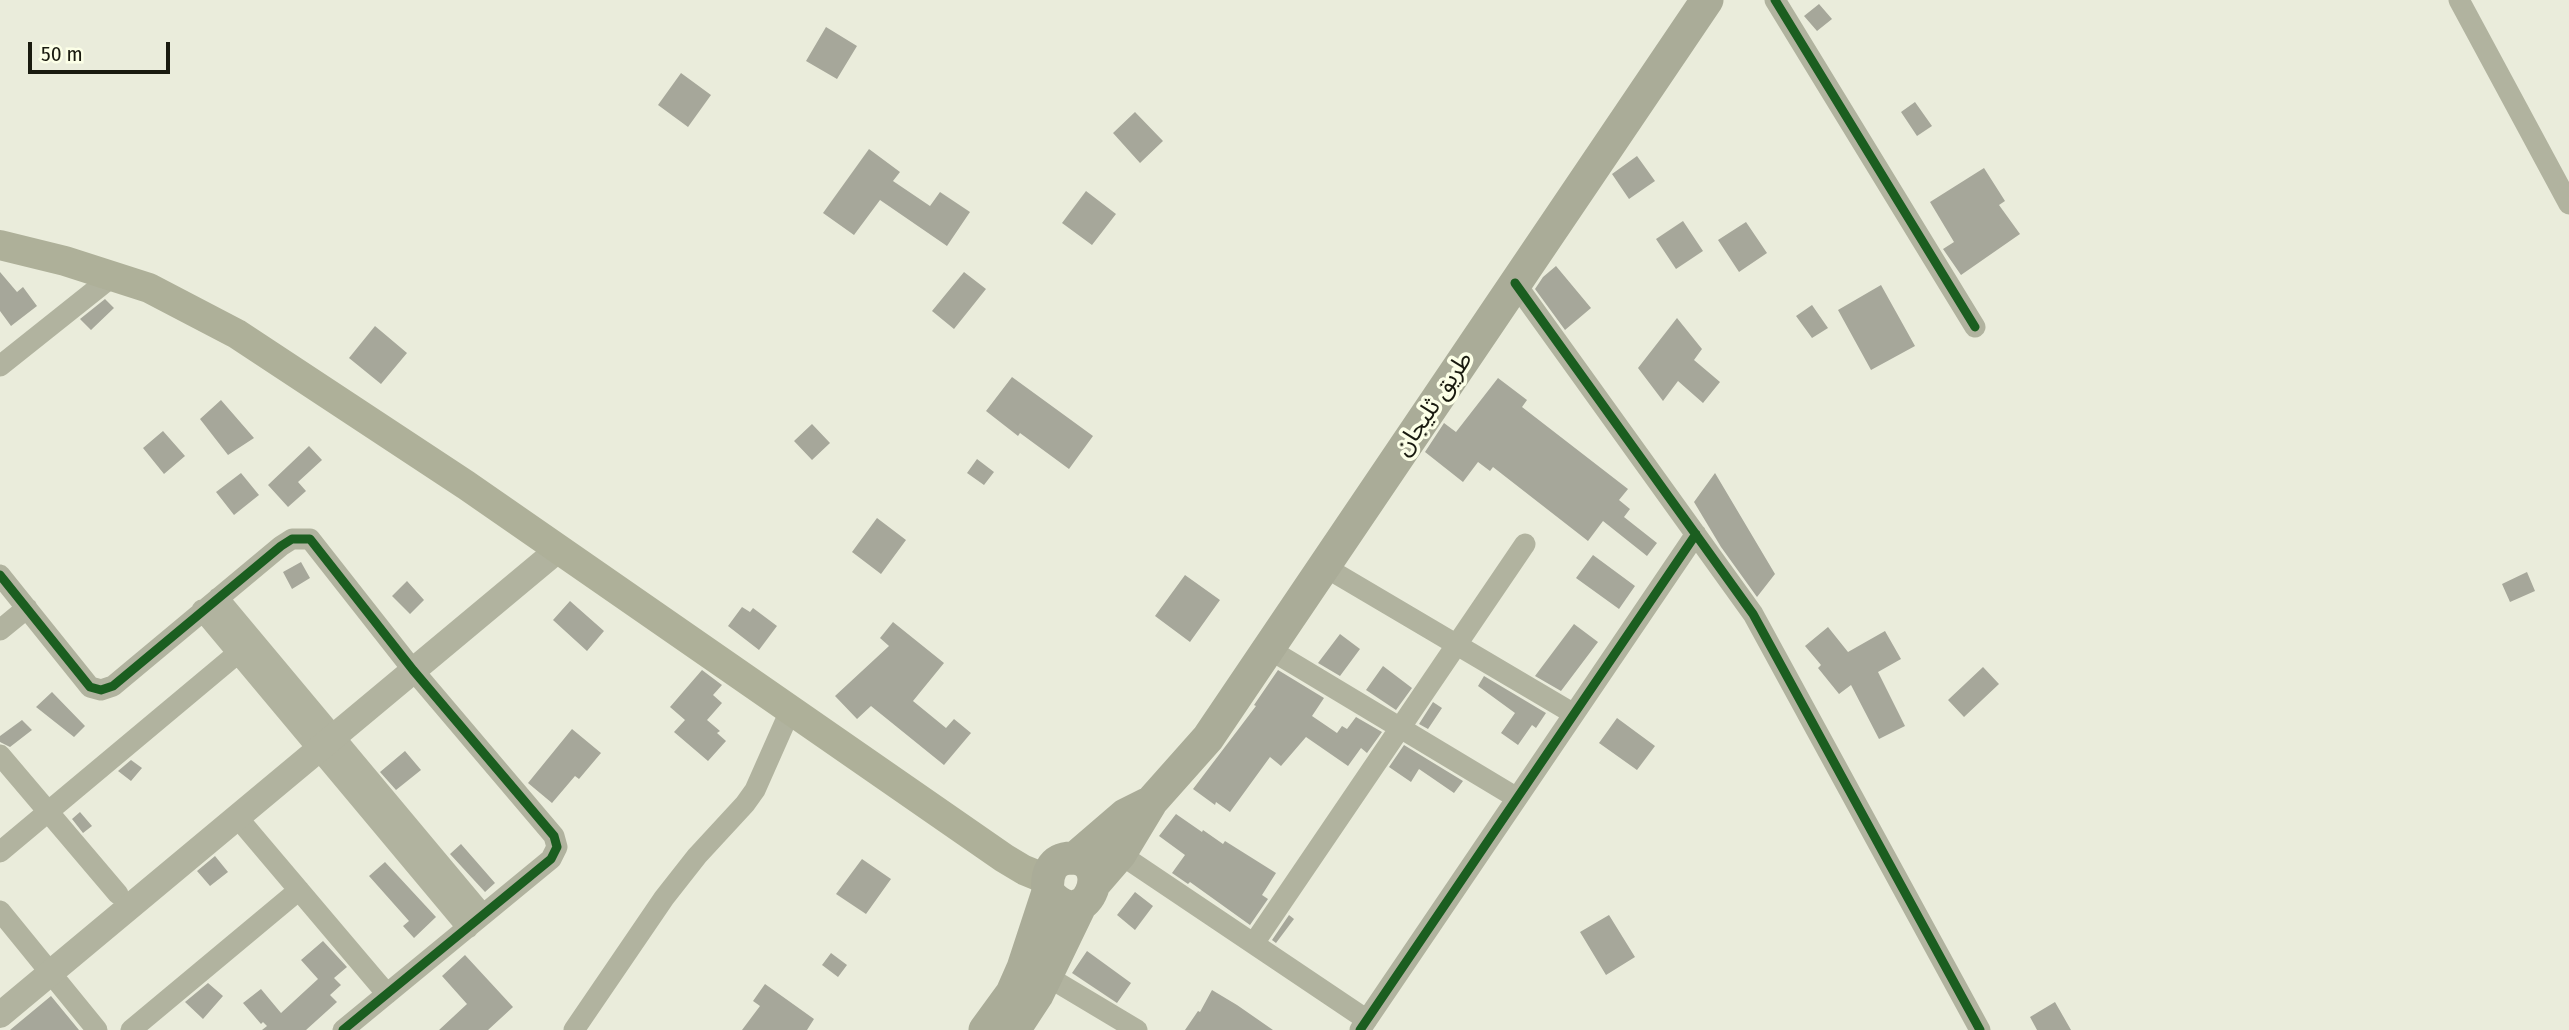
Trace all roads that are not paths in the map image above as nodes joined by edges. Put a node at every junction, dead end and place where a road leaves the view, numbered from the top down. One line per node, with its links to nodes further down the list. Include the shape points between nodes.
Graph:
1 (1707, 0): 7 (main road, طريق ثليجان)
2 (1775, 0): 8 (street)
3 (2459, 0): 4 (street)
4 (2569, 204)
5 (0, 245): 6 (main road)
6 (113, 276): 9 (street); 11 (main road, via 149,288 237,334)
7 (1515, 283): 10 (street); 13 (main road, طريق ثليجان)
8 (1975, 327)
9 (0, 366)
10 (1696, 534): 23 (street); 53 (street, via 1753,614)
11 (551, 543): 21 (street); 22 (main road)
12 (1525, 544): 18 (street)
13 (1325, 567): 18 (street); 19 (main road, طريق ثليجان)
14 (0, 575): 16 (street)
15 (210, 604): 16 (street, via 113,686 101,690 90,687); 20 (street); 21 (street, via 292,538 310,539); 25 (street)
16 (27, 608): 17 (street)
17 (0, 630)
18 (1457, 645): 23 (street); 24 (street)
19 (1269, 649): 24 (street); 28 (main road, طريق ثليجان, via 1208,738)
20 (237, 653): 25 (street); 29 (street)
21 (408, 663): 25 (street); 38 (street, via 554,836 557,847 551,859)
22 (790, 711): 34 (main road); 49 (street, via 755,790 664,898)
23 (1574, 714): 27 (street)
24 (1400, 730): 27 (street); 39 (street)
25 (321, 736): 30 (street); 36 (street); 38 (street)
26 (0, 755): 29 (street)
27 (1517, 798): 45 (street)
28 (1152, 802): 32 (main road, طريق ثليجان); 33 (main road, طريق ثليجان, via 1125,815)
29 (48, 811): 31 (street); 36 (street)
30 (237, 817): 35 (street); 40 (street)
31 (0, 852)
32 (1120, 854): 33 (main road, طريق ثليجان); 39 (street)
33 (1084, 882): 34 (main road, via 1069,907 1056,902); 41 (main road, طريق ثليجان)
34 (1047, 886): 41 (main road, طريق ثليجان)
35 (299, 890): 43 (street); 47 (street)
36 (118, 894): 40 (street)
37 (0, 911): 40 (street)
38 (476, 921): 43 (street)
39 (1254, 943): 45 (street)
40 (45, 966): 42 (street); 44 (street); 46 (street)
41 (1034, 971): 50 (main road, طريق ثليجان); 51 (main road, طريق ثليجان, via 1027,1013); 52 (street)
42 (0, 992)
43 (387, 994): 48 (street)
44 (0, 1015)
45 (1364, 1025)
46 (97, 1030)
47 (131, 1030)
48 (343, 1030)
49 (574, 1030)
50 (985, 1030)
51 (1014, 1030)
52 (1137, 1030)
53 (1980, 1030)

